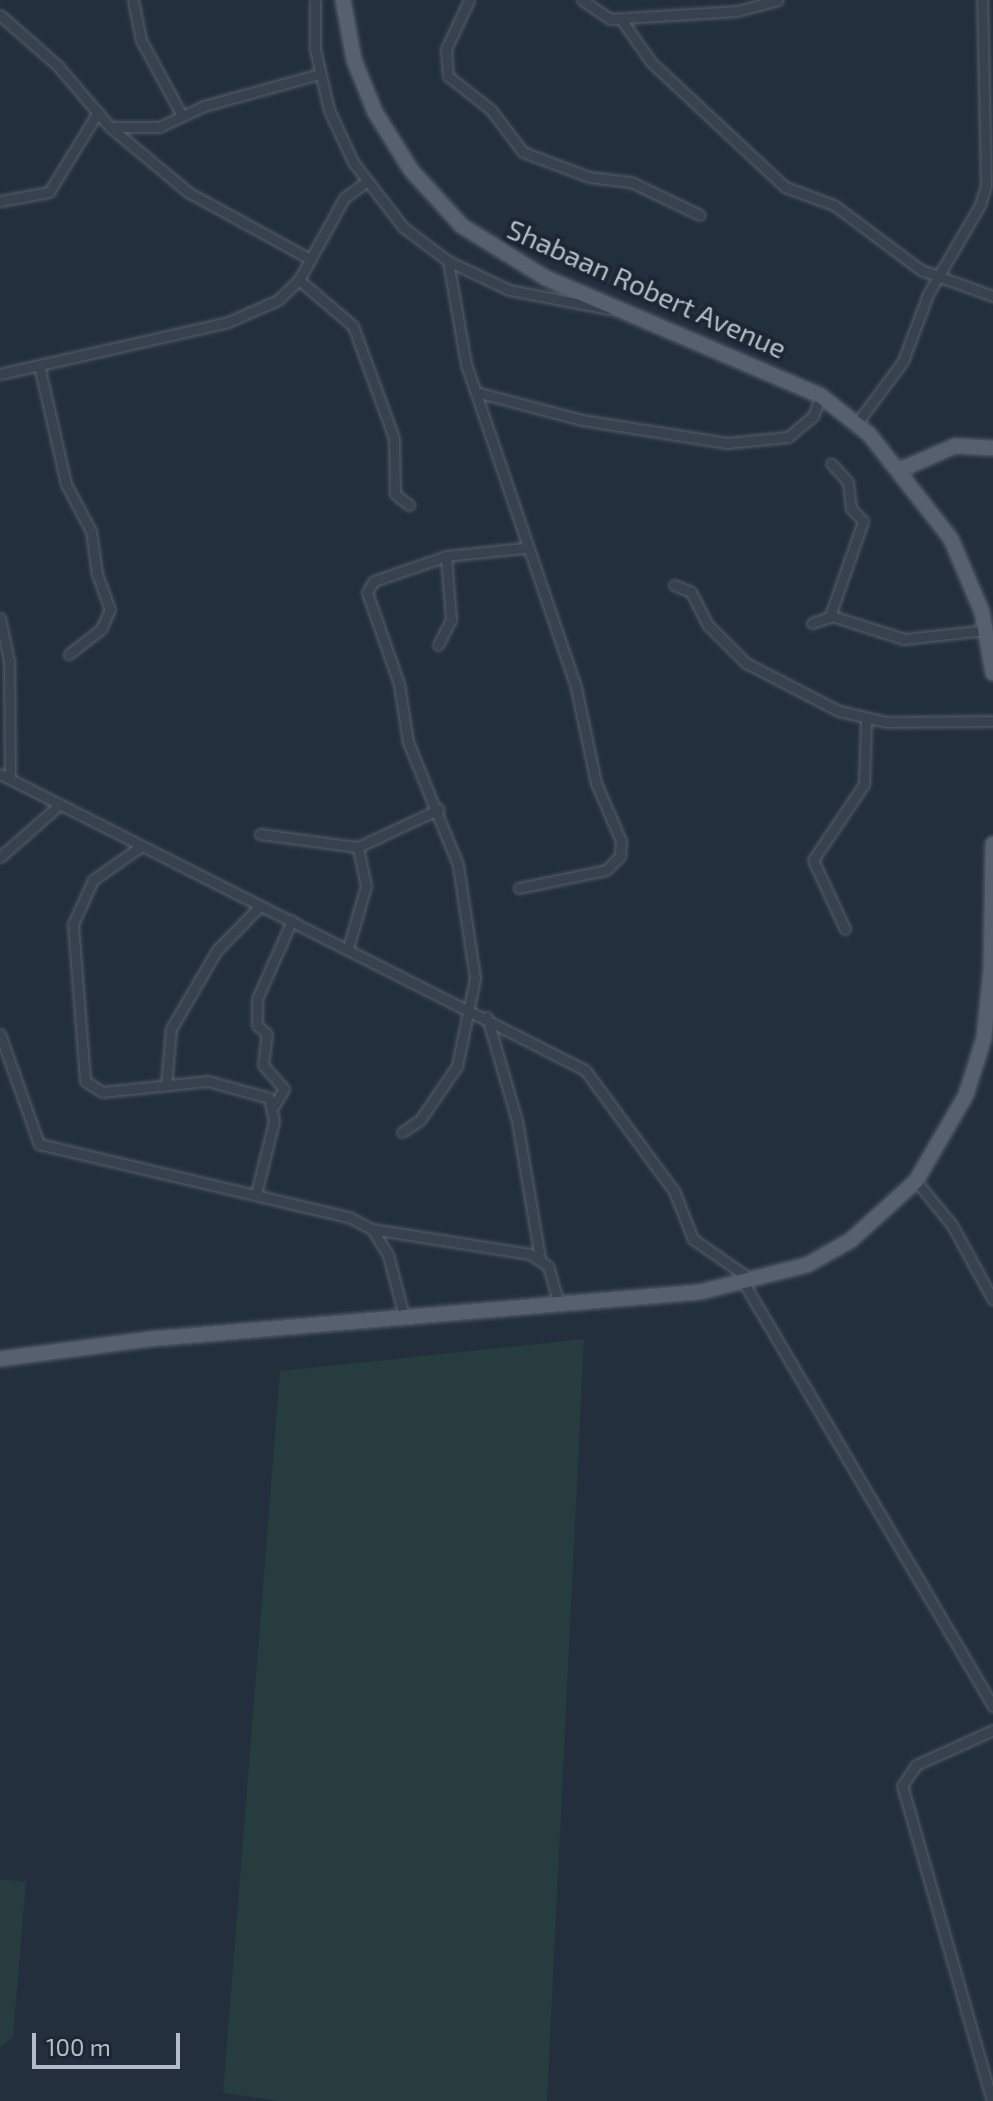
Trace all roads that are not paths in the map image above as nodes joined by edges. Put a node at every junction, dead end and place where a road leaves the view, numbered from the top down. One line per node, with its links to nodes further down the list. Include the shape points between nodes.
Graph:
1 (133, 0): 12 (street, via 141,40)
2 (315, 0): 10 (street)
3 (343, 0): 23 (main road, Shabaan Robert Avenue, via 354,60 375,112 440,207 491,248)
4 (469, 0): 17 (street, via 446,49 448,76 491,110 523,152 589,177 631,182)
5 (582, 0): 9 (street, via 600,16)
6 (778, 0): 9 (street, via 737,11 660,11)
7 (982, 0): 15 (street)
8 (0, 15): 11 (street)
9 (621, 19): 20 (street, via 651,62 785,187 834,205 902,259)
10 (319, 74): 12 (street); 14 (street, via 341,138)
11 (98, 112): 13 (street); 16 (street, via 49,192)
12 (181, 114): 13 (street, via 159,127)
13 (110, 127): 18 (street, via 203,202)
14 (366, 182): 18 (street, via 344,198); 19 (street, via 403,227)
15 (989, 184): 20 (street)
16 (0, 201)
17 (700, 215)
18 (310, 259): 21 (street)
19 (448, 261): 23 (street, via 509,290); 26 (street, via 458,336)
20 (938, 276): 22 (street); 28 (street, via 903,361)
21 (299, 280): 24 (street, via 278,300 228,322); 32 (street, via 330,300 353,326 394,438 395,494)
22 (993, 296)
23 (623, 311): 27 (main road, Shabaan Robert Avenue)
24 (39, 365): 25 (street); 41 (street, via 66,484 91,531 99,585 110,609 101,629)
25 (0, 374)
26 (476, 392): 27 (street, via 582,420 727,443 788,437 813,416); 33 (street)
27 (821, 396): 28 (main road, Shabaan Robert Avenue)
28 (857, 423): 31 (main road, Shabaan Robert Avenue)
29 (993, 448): 31 (main road, via 955,446)
30 (831, 463): 36 (street, via 848,482 851,508 863,521)
31 (902, 469): 39 (main road, Shabaan Robert Avenue, via 951,539)
32 (409, 505)
33 (524, 548): 34 (street); 54 (street, via 576,688 596,783 622,850 606,870 589,877)
34 (446, 556): 40 (street, via 451,620); 48 (street, via 374,581 367,592 399,684 408,742)
35 (674, 585): 43 (street, via 691,592 708,625 746,663)
36 (830, 616): 38 (street); 39 (street, via 904,639)
37 (0, 618): 46 (street, via 9,661)
38 (812, 623)
39 (985, 630): 42 (main road, Shabaan Robert Avenue)
40 (438, 645)
41 (69, 654)
42 (993, 673)
43 (866, 719): 44 (street); 57 (street, via 864,784 813,860)
44 (993, 721)
45 (0, 774): 46 (street)
46 (10, 778): 47 (street)
47 (59, 805): 51 (street); 53 (street)
48 (439, 809): 52 (street); 59 (street, via 464,887 475,978)
49 (260, 834): 52 (street)
50 (993, 844): 65 (main road, via 984,1038 966,1095)
51 (140, 847): 55 (street); 62 (street, via 130,859 108,866 78,905 73,941 84,1008 83,1069 91,1088 102,1092)
52 (358, 847): 58 (street, via 366,886)
53 (0, 857)
54 (519, 888)
55 (260, 906): 56 (street); 62 (street, via 217,950 171,1029)
56 (292, 920): 58 (street); 63 (street, via 278,943 270,982 257,999 256,1023 267,1034 261,1060 284,1089)
57 (845, 929)
58 (348, 948): 59 (street)
59 (470, 1008): 60 (street); 64 (street, via 451,1077 420,1120)
60 (487, 1017): 68 (street, via 517,1121); 69 (street, via 585,1070 674,1191 693,1239)
61 (0, 1034): 66 (street, via 39,1144)
62 (166, 1085): 63 (street, via 218,1082 260,1094)
63 (274, 1106): 66 (street)
64 (402, 1132)
65 (916, 1181): 69 (main road, via 851,1240 807,1265); 70 (street, via 952,1225)
66 (256, 1194): 67 (street, via 321,1208)
67 (372, 1229): 68 (street); 72 (street, via 390,1260)
68 (540, 1258): 71 (street, via 552,1273)
69 (750, 1283): 71 (main road); 74 (street)
70 (993, 1300)
71 (559, 1304): 72 (main road)
72 (404, 1316): 73 (main road)
73 (0, 1359)
74 (993, 1706)
75 (993, 1730): 76 (street, via 916,1765 902,1786)
76 (992, 2101)

